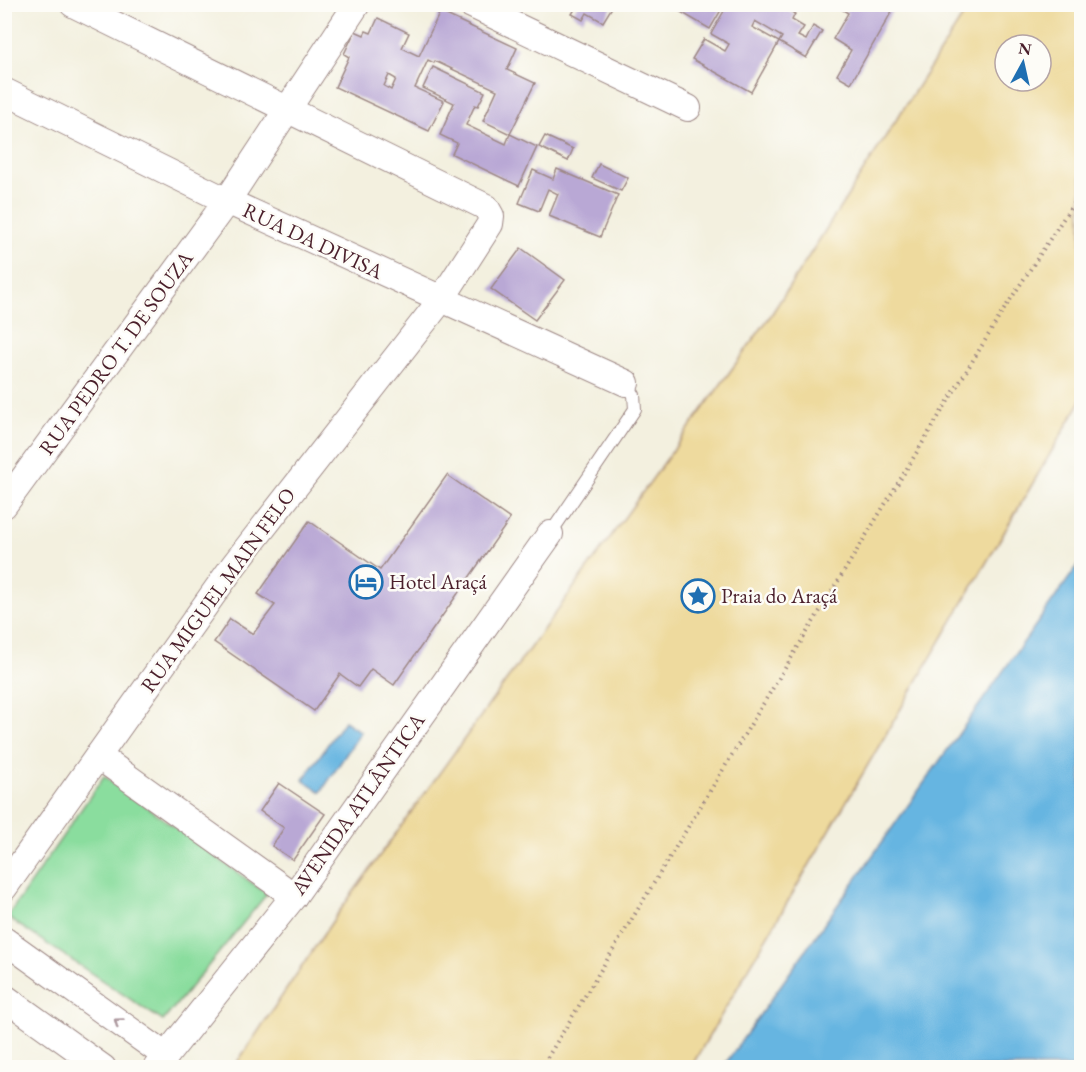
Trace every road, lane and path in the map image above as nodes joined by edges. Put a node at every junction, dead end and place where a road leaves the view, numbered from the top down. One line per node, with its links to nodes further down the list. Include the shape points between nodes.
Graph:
1 (74, 4): 6 (street)
2 (357, 4): 6 (street, RUA PEDRO T. DE SOUZA)
3 (470, 4): 5 (street)
4 (8, 98): 8 (street, RUA DA DIVISA)
5 (688, 108)
6 (286, 110): 8 (street, RUA PEDRO T. DE SOUZA); 9 (street, RUA MIGUEL MAIN FELO, via 486,207 490,224)
7 (1082, 190): 20 (path, via 1003,310)
8 (227, 201): 9 (street, RUA DA DIVISA); 11 (street, RUA PEDRO T. DE SOUZA)
9 (441, 300): 10 (street, RUA DA DIVISA); 13 (street, RUA MIGUEL MAIN FELO, via 234,565)
10 (626, 383): 12 (lane, via 634,394 635,409)
11 (4, 505)
12 (550, 534): 15 (street, AVENIDA ATLÂNTICA)
13 (98, 756): 14 (street, RUA MIGUEL MAIN FELO); 15 (street)
14 (4, 888)
15 (294, 896): 18 (street, AVENIDA ATLÂNTICA)
16 (4, 940): 18 (street, one-way to 16)
17 (4, 997): 19 (street)
18 (161, 1062)
19 (103, 1068)
20 (541, 1068)

